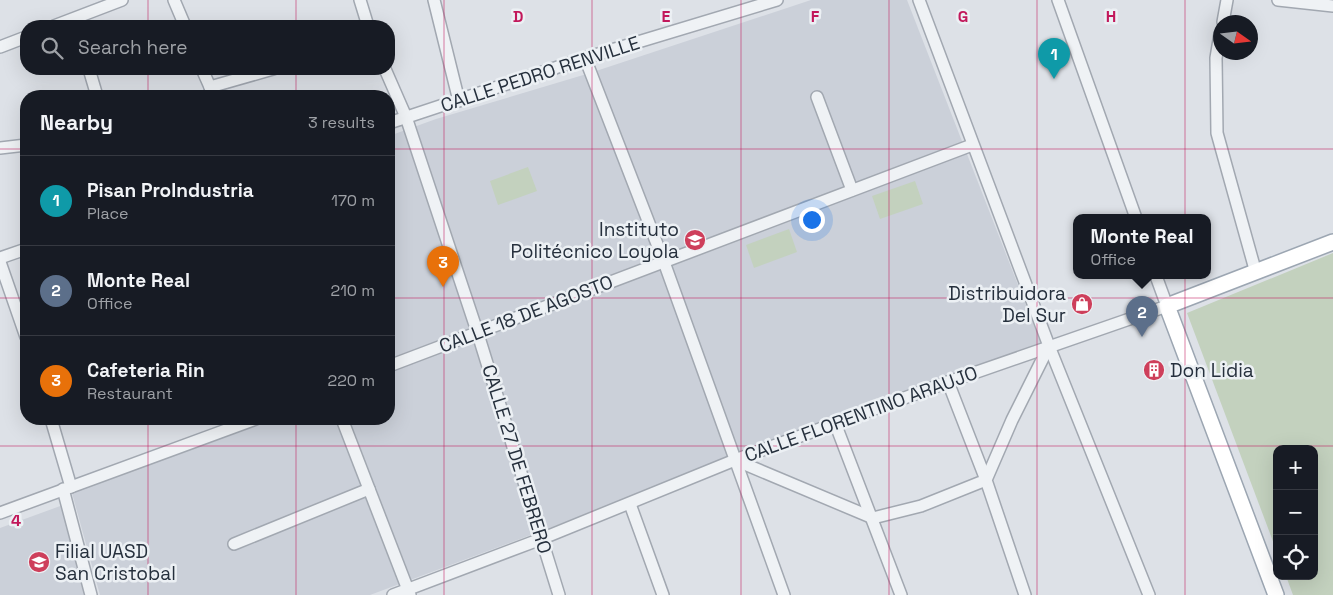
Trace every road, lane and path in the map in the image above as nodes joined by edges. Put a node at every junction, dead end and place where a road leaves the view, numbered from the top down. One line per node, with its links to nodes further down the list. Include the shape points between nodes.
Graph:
1 (122, 0): 13 (street)
2 (174, 0): 14 (street)
3 (360, 0): 15 (street)
4 (434, 0): 30 (street)
5 (777, 0): 10 (street, CALLE PEDRO RENVILLE)
6 (919, 0): 33 (street)
7 (1058, 0): 37 (street)
8 (1227, 0): 12 (street)
9 (1278, 0): 11 (street)
10 (742, 5): 18 (street, CALLE PEDRO RENVILLE)
11 (1333, 6)
12 (1224, 15)
13 (81, 20)
14 (182, 20)
15 (366, 20)
16 (20, 39): 17 (street)
17 (0, 47)
18 (585, 58): 30 (street, CALLE PEDRO RENVILLE); 42 (street)
19 (1216, 60): 43 (street, via 1217,133)
20 (91, 75): 24 (street)
21 (205, 75): 25 (street)
22 (257, 75): 26 (street)
23 (388, 75): 27 (street, CALLE 27 DE FEBRERO)
24 (95, 90)
25 (211, 90)
26 (217, 90)
27 (394, 90)
28 (395, 92): 31 (street, CALLE 27 DE FEBRERO)
29 (817, 97): 36 (street)
30 (459, 101): 31 (street, CALLE PEDRO RENVILLE)
31 (406, 117): 32 (street, CALLE PEDRO RENVILLE); 47 (street, CALLE 27 DE FEBRERO)
32 (395, 121)
33 (972, 145): 36 (street, CALLE 18 DE AGOSTO); 48 (street)
34 (20, 146): 35 (street)
35 (0, 148)
36 (852, 190): 42 (street, CALLE 18 DE AGOSTO)
37 (1135, 214)
38 (1333, 242): 43 (main road, CALLE FLORENTINO ARAUJO)
39 (20, 251): 40 (street)
40 (0, 258)
41 (0, 262): 46 (street)
42 (664, 262): 47 (street, CALLE 18 DE AGOSTO); 55 (street)
43 (1256, 273): 45 (main road, CALLE FLORENTINO ARAUJO)
44 (1157, 279): 45 (street)
45 (1167, 306): 48 (street, CALLE FLORENTINO ARAUJO); 73 (main road)
46 (20, 320)
47 (477, 331): 49 (street, CALLE 18 DE AGOSTO); 62 (street, CALLE 27 DE FEBRERO)
48 (1049, 346): 50 (street, CALLE FLORENTINO ARAUJO); 56 (street); 72 (street)
49 (395, 364)
50 (948, 382): 51 (street, CALLE FLORENTINO ARAUJO); 56 (street)
51 (835, 423): 55 (street, CALLE FLORENTINO ARAUJO); 61 (street)
52 (52, 425): 57 (street)
53 (225, 425): 57 (street)
54 (344, 425): 58 (street)
55 (735, 460): 59 (street, CALLE FLORENTINO ARAUJO); 61 (street); 69 (street)
56 (986, 480): 61 (street, via 921,506); 71 (street)
57 (67, 488): 60 (street); 65 (street)
58 (369, 489): 63 (street); 64 (street)
59 (630, 504): 62 (street, CALLE FLORENTINO ARAUJO); 68 (street)
60 (0, 513)
61 (873, 518): 70 (street)
62 (541, 539): 64 (street, CALLE FLORENTINO ARAUJO); 67 (street, CALLE 27 DE FEBRERO)
63 (234, 544)
64 (409, 592): 66 (street, CALLE FLORENTINO ARAUJO)
65 (91, 595)
66 (394, 595)
67 (559, 595)
68 (663, 595)
69 (784, 595)
70 (901, 595)
71 (1025, 595)
72 (1149, 595)
73 (1276, 595)

